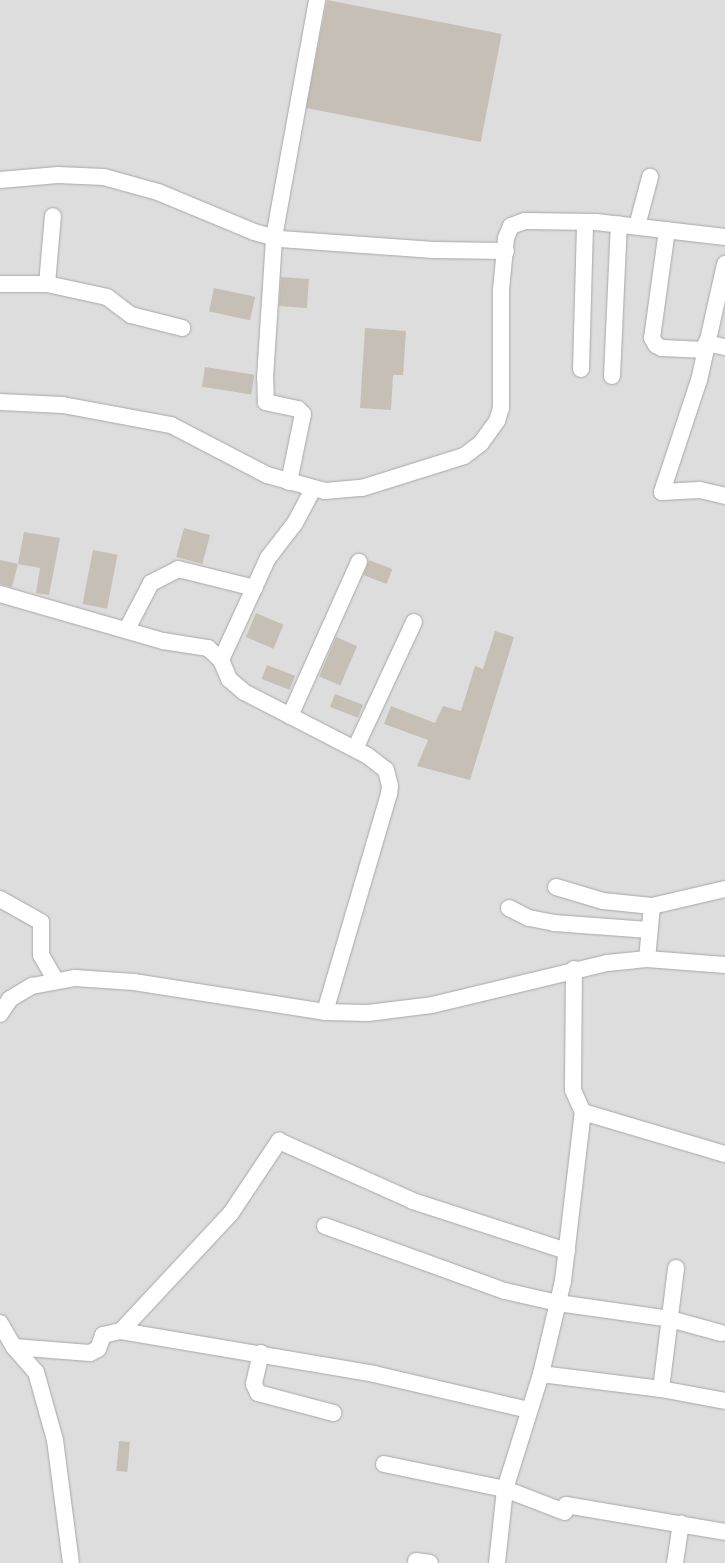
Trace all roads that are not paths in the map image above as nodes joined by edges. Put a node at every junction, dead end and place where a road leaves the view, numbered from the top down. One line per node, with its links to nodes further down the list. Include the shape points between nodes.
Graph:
1 (317, 0): 10 (street)
2 (650, 177): 7 (street)
3 (0, 180): 10 (street, via 58,175 104,177 158,192)
4 (52, 216): 14 (street)
5 (585, 222): 6 (street); 11 (street, via 518,223 508,232); 18 (street)
6 (619, 224): 7 (street); 19 (street)
7 (637, 226): 8 (street)
8 (667, 230): 9 (street); 16 (street, via 652,338 662,348)
9 (725, 237)
10 (274, 238): 11 (street, via 434,250); 21 (street, via 264,396 266,402 298,409 303,414)
11 (506, 251): 22 (street, via 501,290 500,408 498,421 490,432 464,456 362,488)
12 (725, 264): 16 (street)
13 (0, 284): 14 (street)
14 (48, 284): 15 (street, via 107,297 131,315)
15 (182, 328)
16 (706, 347): 17 (street); 23 (street, via 699,380 662,492 700,490)
17 (725, 347)
18 (581, 369)
19 (612, 376)
20 (0, 402): 21 (street, via 63,405 171,425 267,475)
21 (289, 482): 22 (street)
22 (314, 490): 25 (street, via 295,523 268,558)
23 (725, 496)
24 (359, 562): 30 (street)
25 (255, 588): 28 (street, via 178,569 151,583); 29 (street)
26 (0, 594): 28 (street)
27 (414, 622): 31 (street)
28 (127, 629): 29 (street, via 163,640 199,645 216,653)
29 (221, 660): 30 (street, via 235,686)
30 (290, 716): 31 (street)
31 (355, 749): 42 (street, via 380,764 390,786)
32 (556, 887): 35 (street, via 603,901)
33 (725, 889): 35 (street)
34 (0, 899): 41 (street, via 41,922 41,955)
35 (652, 906): 37 (street)
36 (509, 908): 37 (street, via 529,918 554,923)
37 (649, 930): 38 (street)
38 (647, 959): 39 (street); 40 (street)
39 (725, 965)
40 (574, 969): 42 (street, via 432,1005 368,1013); 44 (street, via 573,1090)
41 (56, 980): 42 (street, via 134,982); 43 (street, via 32,986 10,999)
42 (325, 1012)
43 (0, 1014)
44 (583, 1112): 45 (street); 47 (street)
45 (725, 1154)
46 (325, 1226): 49 (street, via 505,1291)
47 (567, 1252): 49 (street); 52 (street, via 413,1201 279,1141 231,1213)
48 (676, 1268): 50 (street)
49 (558, 1303): 50 (street); 56 (street)
50 (670, 1319): 53 (street); 57 (street)
51 (0, 1322): 54 (street)
52 (121, 1331): 54 (street, via 103,1335 98,1349 90,1353); 55 (street)
53 (722, 1334)
54 (14, 1347): 65 (street, via 36,1372 55,1440)
55 (261, 1353): 59 (street, via 374,1374); 60 (street, via 254,1384 258,1393)
56 (541, 1374): 57 (street); 59 (street)
57 (661, 1389): 58 (street)
58 (725, 1401)
59 (529, 1410): 62 (street)
60 (333, 1413)
61 (384, 1464): 62 (street)
62 (505, 1489): 63 (street, via 566,1508); 66 (street)
63 (681, 1523): 64 (street); 67 (street)
64 (725, 1532)
65 (72, 1563)
66 (497, 1563)
67 (675, 1563)

